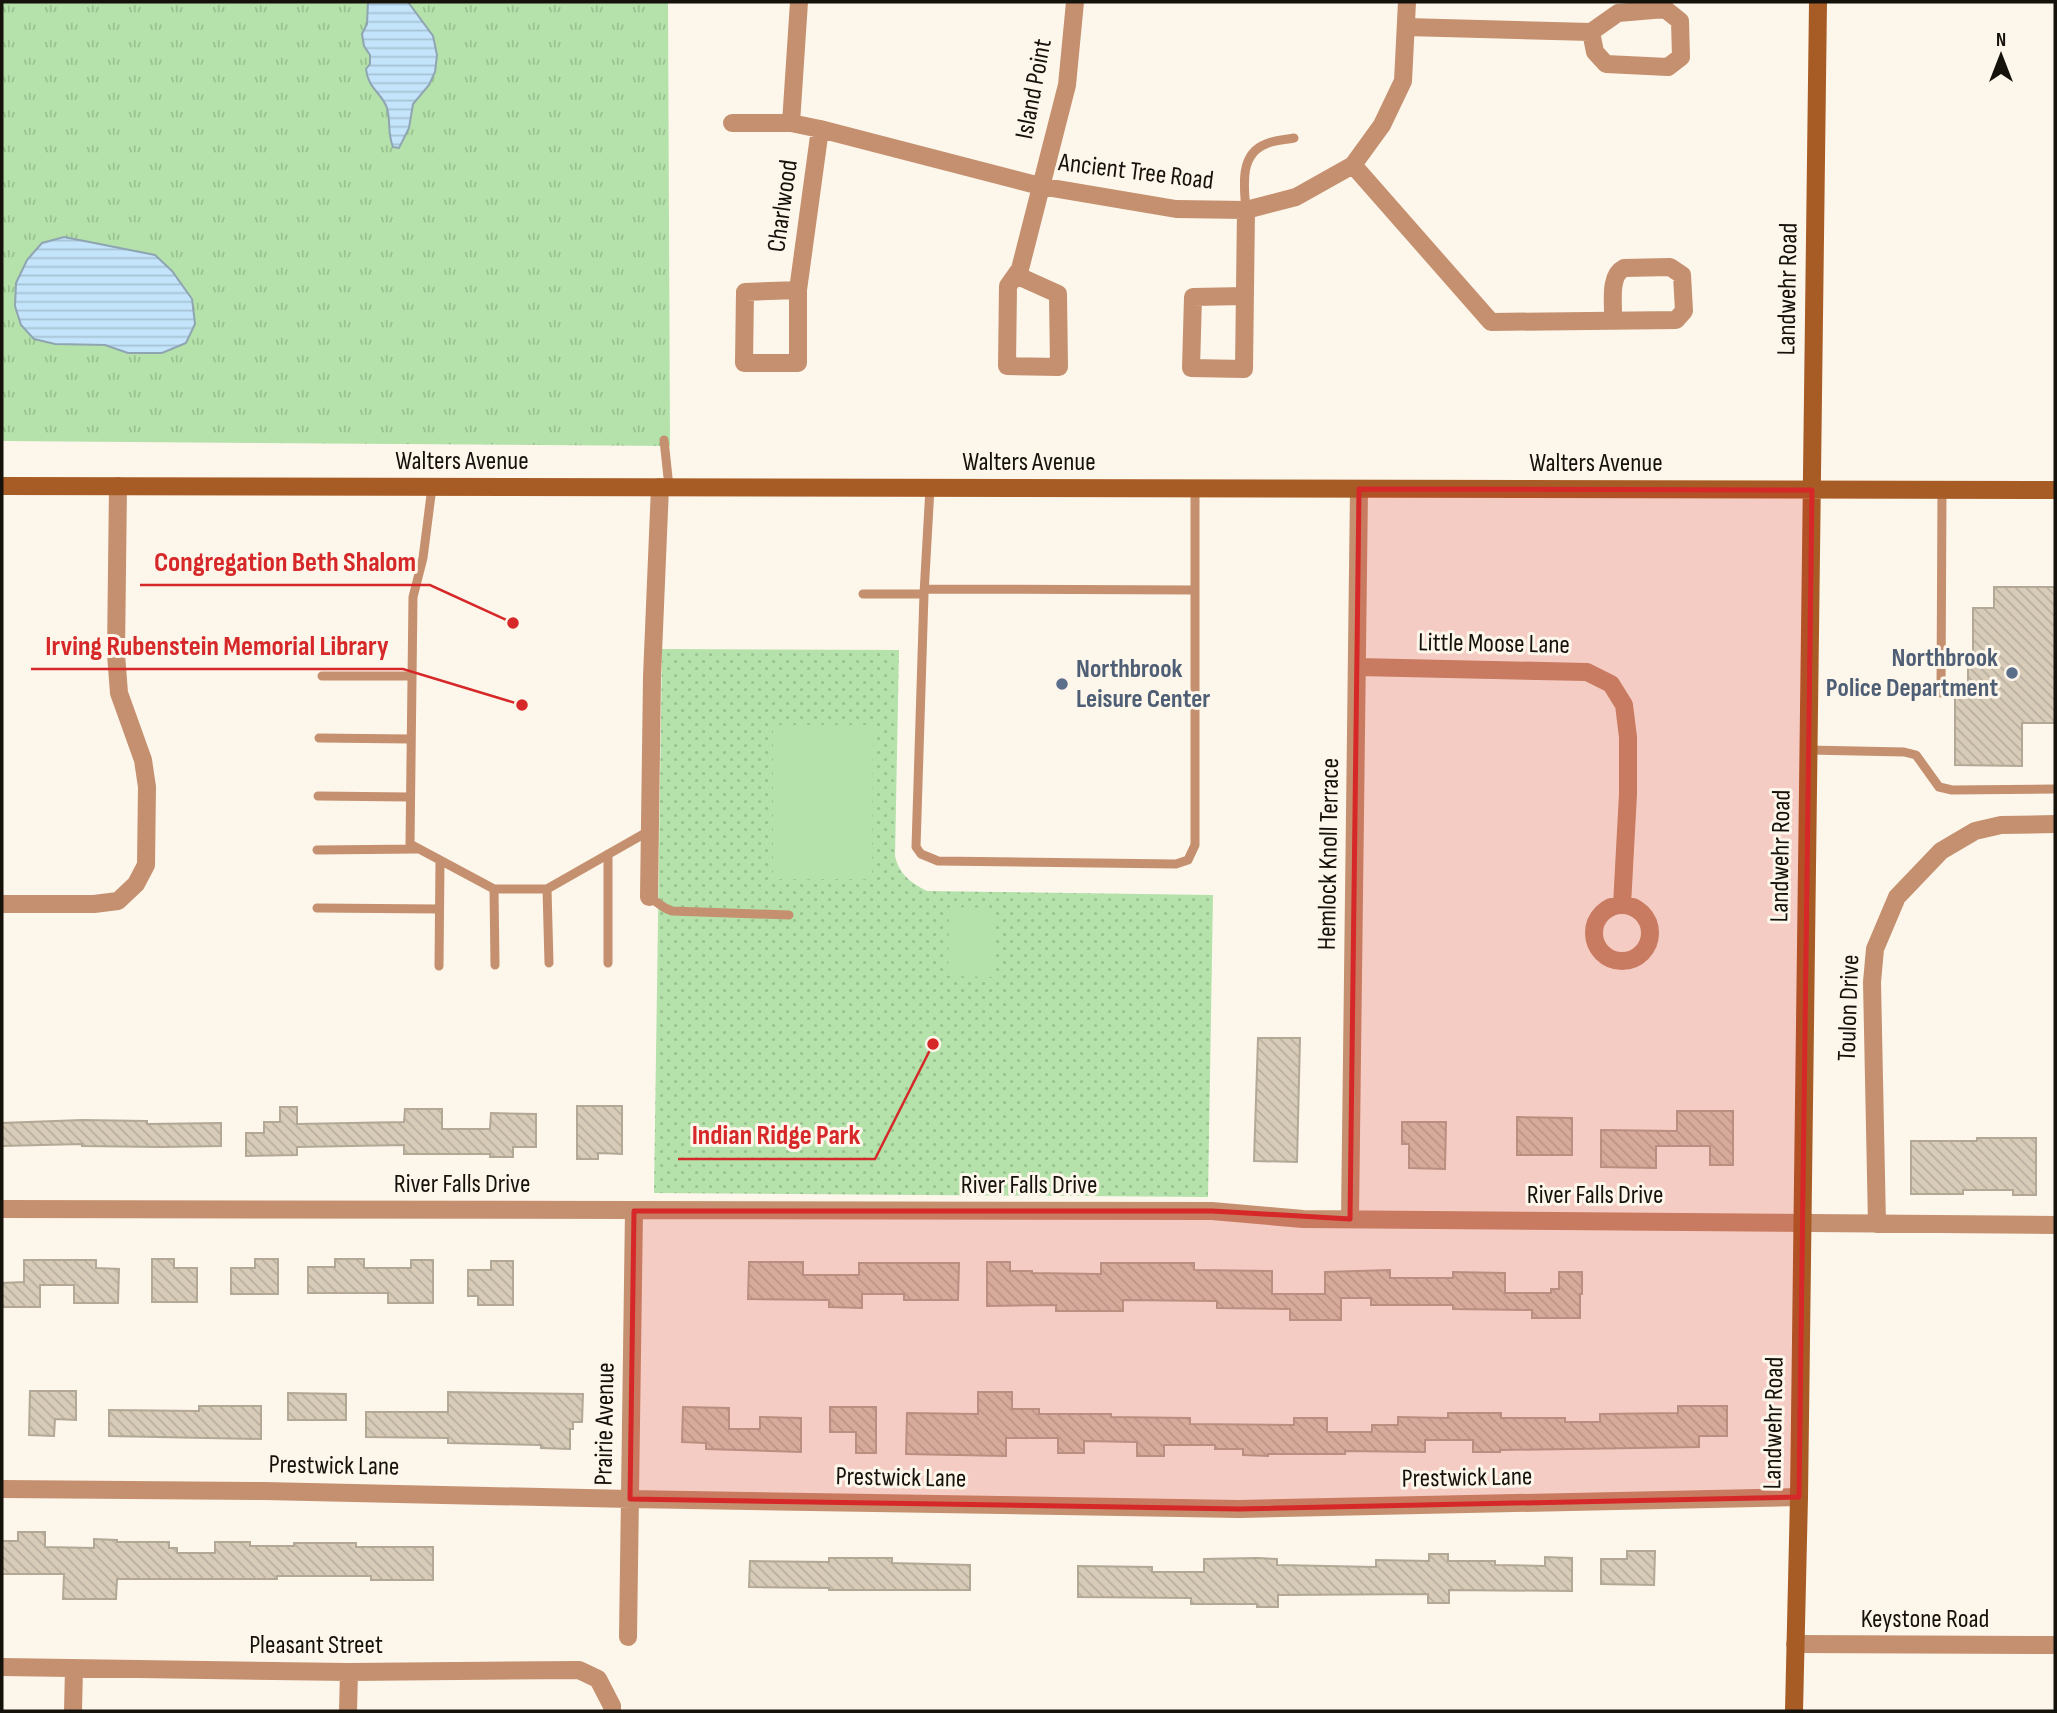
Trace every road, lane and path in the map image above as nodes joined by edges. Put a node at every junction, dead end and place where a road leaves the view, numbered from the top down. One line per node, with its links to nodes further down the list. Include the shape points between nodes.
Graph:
1 (799, 2): 8 (street)
2 (1075, 2): 12 (street, Island Point, via 1067,85)
3 (1407, 2): 5 (street, Ancient Tree Road)
4 (1818, 2): 26 (main road, Landwehr Road)
5 (1406, 27): 6 (street); 11 (street, Ancient Tree Road, via 1403,81 1382,125)
6 (1591, 32): 6 (street, via 1595,52 1606,64 1668,67 1681,57 1680,21 1665,9 1618,13)
7 (732, 123): 8 (street, Ancient Tree Road)
8 (791, 123): 9 (street, Ancient Tree Road)
9 (820, 129): 12 (street, Ancient Tree Road); 15 (street, Charlwood)
10 (1294, 138): 13 (lane, via 1264,144 1246,163)
11 (1353, 165): 13 (street, Ancient Tree Road, via 1296,197); 17 (street, via 1491,322)
12 (1040, 186): 13 (street, Ancient Tree Road, via 1176,209); 14 (street, Island Point)
13 (1246, 210): 16 (street)
14 (1016, 275): 14 (street, Island Point, via 1008,285 1007,366 1059,367 1058,294)
15 (798, 290): 15 (street, Charlwood, via 798,363 744,363 745,292)
16 (1245, 296): 16 (street, via 1244,369 1191,368 1193,297)
17 (1614, 321): 17 (street, via 1676,320 1684,311 1682,275 1670,267 1619,271)
18 (664, 440): 22 (lane)
19 (2, 486): 20 (main road, Walters Avenue)
20 (118, 486): 21 (main road, Walters Avenue); 51 (street, via 116,654 119,693 143,760 147,787 146,866 118,901)
21 (432, 487): 22 (main road, Walters Avenue); 34 (lane, via 413,597)
22 (665, 487): 23 (main road, Walters Avenue); 43 (street, via 652,677)
23 (930, 488): 24 (main road, Walters Avenue); 30 (lane)
24 (1195, 489): 25 (main road, Walters Avenue); 29 (lane)
25 (1359, 489): 26 (main road, Walters Avenue); 32 (street, Hemlock Knoll Terrace)
26 (1812, 490): 27 (main road, Walters Avenue); 38 (main road, Landwehr Road)
27 (1942, 490): 28 (main road, Walters Avenue); 35 (lane)
28 (2055, 490)
29 (1195, 590): 30 (lane); 30 (lane, via 1195,845 1188,860 1176,864 939,861 921,854 916,847)
30 (925, 591): 31 (lane)
31 (863, 594)
32 (1358, 667): 52 (street, Little Moose Lane, via 1587,672 1611,684 1624,705 1628,737); 62 (street, Hemlock Knoll Terrace)
33 (322, 676): 34 (lane)
34 (411, 676): 37 (lane)
35 (1941, 693)
36 (319, 738): 37 (lane)
37 (410, 739): 41 (lane)
38 (1808, 750): 39 (lane, via 1916,755 1939,787 1952,790); 63 (main road, Landwehr Road)
39 (2055, 789)
40 (318, 796): 41 (lane)
41 (410, 797): 44 (lane, via 410,844)
42 (2055, 824): 64 (street, Toulon Drive, via 2001,825 1975,831 1941,851 1897,897 1875,949 1872,982)
43 (650, 831): 46 (lane); 50 (street)
44 (419, 849): 45 (lane); 47 (lane)
45 (317, 850)
46 (608, 854): 49 (lane); 57 (lane)
47 (440, 860): 48 (lane); 54 (lane)
48 (494, 889): 49 (lane); 58 (lane)
49 (547, 889): 56 (lane)
50 (649, 897): 55 (lane, via 673,911)
51 (2, 904)
52 (1622, 905)
53 (317, 908): 54 (lane)
54 (439, 909): 59 (lane)
55 (789, 915)
56 (549, 963)
57 (608, 963)
58 (495, 965)
59 (439, 966)
60 (2, 1209): 61 (street, River Falls Drive)
61 (634, 1211): 62 (street, River Falls Drive, via 1212,1211); 68 (street, Prairie Avenue)
62 (1350, 1219): 63 (street, River Falls Drive)
63 (1802, 1222): 64 (street, River Falls Drive); 67 (main road, Landwehr Road)
64 (1877, 1224): 65 (street, River Falls Drive)
65 (2055, 1225)
66 (2, 1489): 68 (street, Prestwick Lane)
67 (1799, 1497): 68 (street, Prestwick Lane, via 1239,1509); 70 (main road, Landwehr Road)
68 (630, 1499): 69 (street, Prairie Avenue)
69 (628, 1637)
70 (1795, 1644): 71 (street, Keystone Road); 78 (main road, Landwehr Road)
71 (2055, 1646)
72 (2, 1667): 73 (street, Pleasant Street)
73 (74, 1668): 74 (street, Pleasant Street); 76 (street)
74 (349, 1672): 75 (street, Pleasant Street, via 579,1670 598,1679); 77 (street)
75 (612, 1709)
76 (74, 1711)
77 (348, 1711)
78 (1794, 1711)

